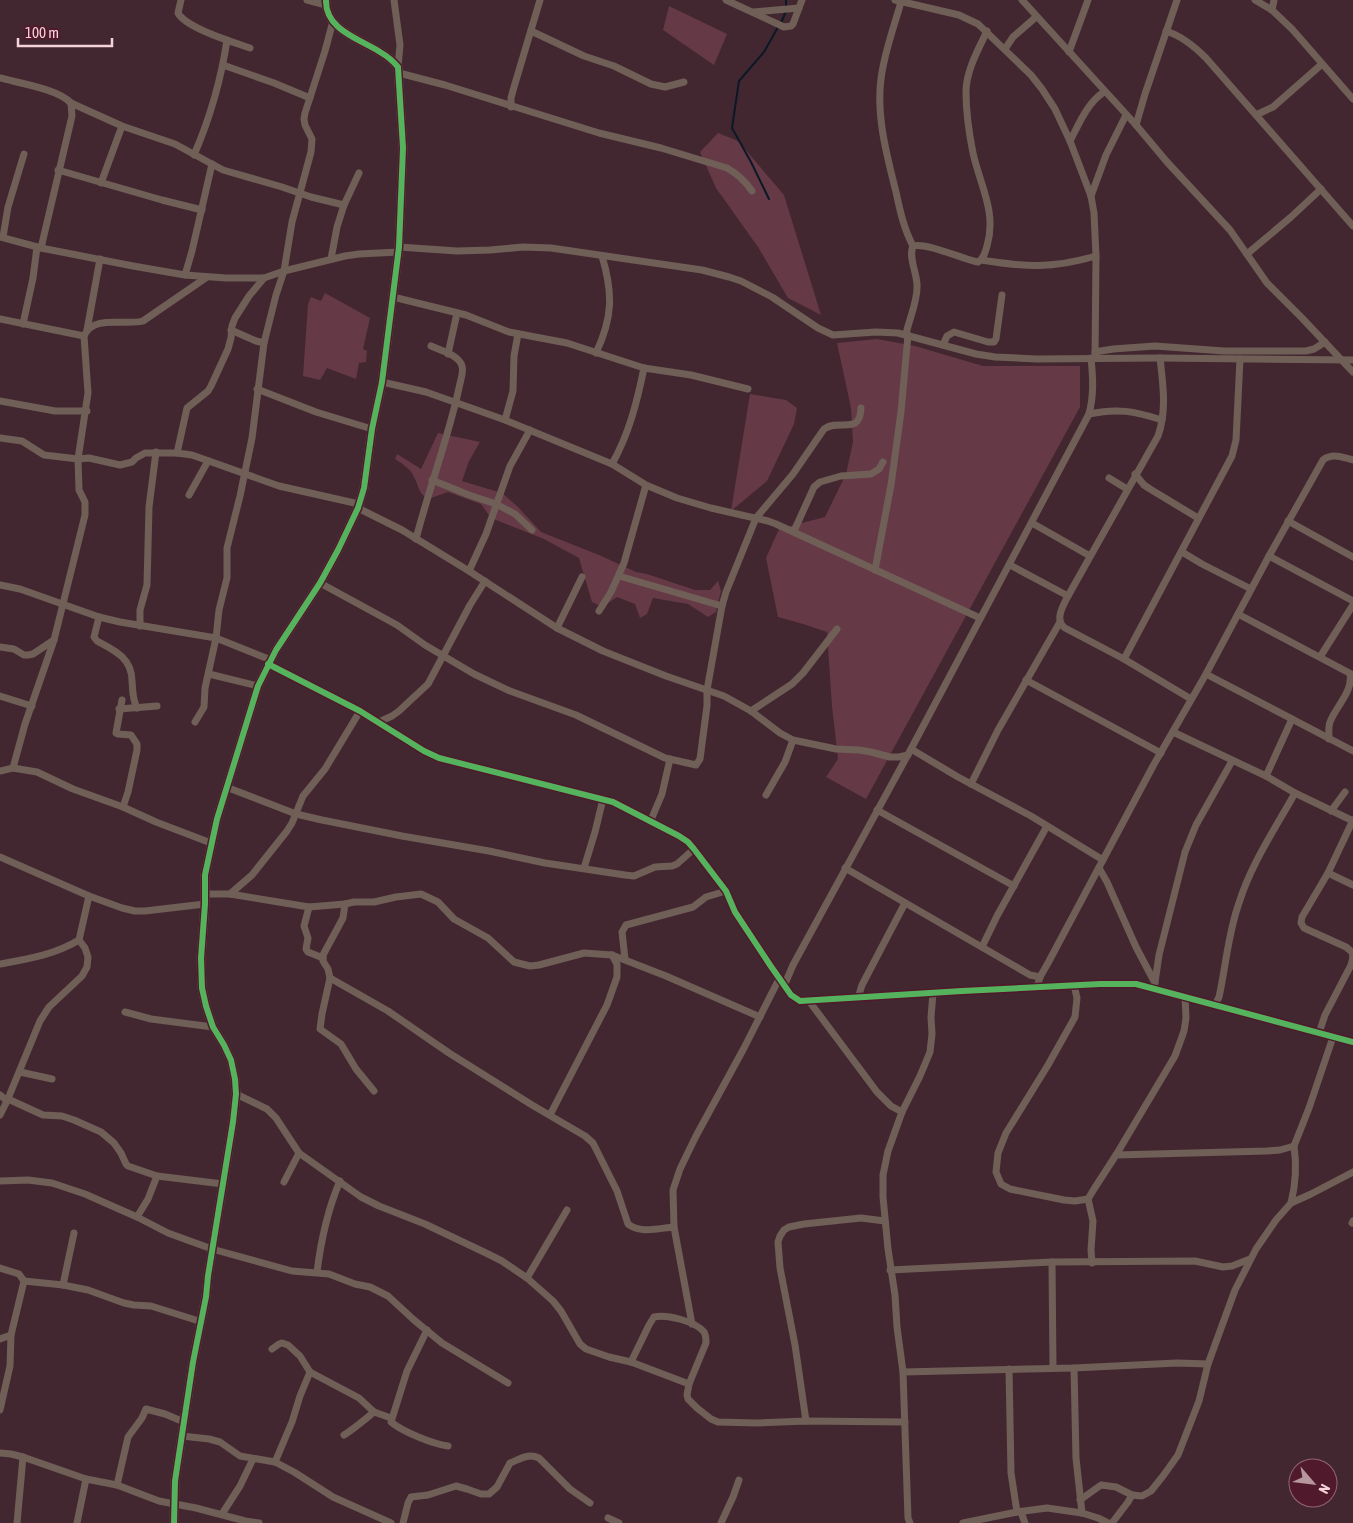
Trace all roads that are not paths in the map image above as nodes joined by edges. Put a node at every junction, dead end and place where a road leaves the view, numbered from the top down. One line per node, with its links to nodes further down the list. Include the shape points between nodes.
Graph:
1 (181, 0): 23 (street, via 180,18)
2 (307, 0): 13 (street)
3 (394, 0): 29 (street, via 400,45)
4 (540, 0): 20 (street)
5 (727, 0): 17 (street)
6 (802, 0): 15 (street)
7 (1022, 0): 18 (street)
8 (1088, 0): 26 (street)
9 (1177, 0): 22 (street)
10 (1269, 0): 14 (street)
11 (1274, 0): 16 (street)
12 (898, 1): 21 (street, via 964,17); 56 (street, via 879,100 890,170 904,225)
13 (326, 2): 19 (street)
14 (1259, 2): 16 (street)
15 (799, 8): 17 (street); 17 (street, via 793,24 784,27)
16 (1272, 10): 27 (street)
17 (752, 12)
18 (1036, 17): 25 (street, via 1013,37); 26 (street)
19 (333, 21): 29 (street, via 342,31 382,52); 33 (street)
20 (531, 31): 31 (street, via 651,84 665,87); 36 (street)
21 (987, 31): 25 (street); 64 (street, via 966,89 974,156 989,210 988,242)
22 (1166, 31): 38 (street, via 1196,48); 39 (street)
23 (228, 40): 24 (street); 28 (street)
24 (250, 48)
25 (1005, 49): 41 (street, via 1042,89)
26 (1069, 52): 32 (street)
27 (1322, 64): 34 (street); 38 (street, via 1273,107)
28 (223, 65): 33 (street); 43 (street, via 209,118)
29 (398, 70): 36 (street); 58 (street, via 403,148)
30 (0, 78): 35 (street, via 57,93)
31 (684, 82)
32 (1104, 92): 37 (street); 41 (street, via 1090,106)
33 (310, 98): 50 (street, via 304,119 313,143)
34 (1353, 99)
35 (72, 103): 40 (street); 45 (street, via 72,116)
36 (511, 107): 49 (street, via 727,168 737,173)
37 (1126, 115): 39 (street); 51 (street, via 1106,155)
38 (1256, 115): 48 (street)
39 (1136, 125): 59 (street, via 1219,216)
40 (122, 126): 43 (street, via 165,140); 47 (street)
41 (1070, 141): 51 (street)
42 (24, 154): 55 (street)
43 (194, 155): 44 (street)
44 (212, 164): 50 (street); 53 (street)
45 (58, 170): 47 (street); 57 (street)
46 (359, 173): 52 (street)
47 (102, 183): 53 (street)
48 (1321, 189): 54 (street); 59 (street)
49 (752, 191)
50 (300, 193): 52 (street); 65 (street, via 290,228)
51 (1092, 196): 61 (street)
52 (344, 205): 63 (street)
53 (202, 210): 66 (street)
54 (1353, 226)
55 (2, 237): 57 (street)
56 (913, 246): 64 (street, via 918,244 969,260); 77 (street, via 911,256 917,286)
57 (39, 247): 62 (street); 73 (street)
58 (399, 250): 60 (street, via 534,247); 63 (street); 70 (street)
59 (1247, 254): 78 (street, via 1267,283)
60 (602, 256): 77 (street, via 729,276 772,297 833,335 876,332); 82 (street, via 610,313)
61 (1096, 256): 64 (street, via 1042,266); 84 (street)
62 (100, 259): 66 (street); 75 (street)
63 (331, 259): 65 (street)
64 (981, 260)
65 (284, 271): 68 (street); 79 (street)
66 (185, 275): 67 (street)
67 (207, 277): 68 (street); 75 (street, via 143,321 96,324)
68 (264, 278): 74 (street, via 244,303)
69 (1002, 295): 80 (street, via 994,342 954,332 947,336)
70 (393, 297): 71 (street); 91 (street)
71 (457, 313): 76 (street); 83 (street)
72 (0, 319): 73 (street)
73 (24, 324): 75 (street)
74 (231, 330): 79 (street); 107 (street, via 228,349 211,386 187,408)
75 (86, 333): 98 (street)
76 (518, 334): 82 (street, via 554,340); 101 (street, via 513,391)
77 (907, 335): 80 (street); 135 (street, via 902,412)
78 (1325, 342): 84 (street, via 1306,352 1155,346 1113,349); 87 (street)
79 (264, 343): 92 (street)
80 (943, 345): 84 (street, via 995,357)
81 (431, 346): 83 (street)
82 (596, 353): 89 (street)
83 (448, 354): 96 (street, via 462,364)
84 (1094, 356): 85 (street); 94 (street)
85 (1160, 358): 86 (street); 102 (street, via 1164,394)
86 (1240, 359): 87 (street); 123 (street, via 1235,447 1228,466)
87 (1341, 360): 88 (street); 90 (street)
88 (1353, 360)
89 (644, 368): 93 (street); 112 (street, via 631,422)
90 (1353, 372)
91 (382, 382): 96 (street); 103 (street)
92 (258, 389): 103 (street); 113 (street)
93 (748, 389)
94 (1093, 399): 99 (street); 100 (street)
95 (0, 401): 98 (street, via 55,411)
96 (456, 402): 101 (street); 116 (street)
97 (860, 408): 122 (street, via 855,424 832,425 824,429 793,474)
98 (86, 411): 108 (street)
99 (1101, 412): 100 (street); 102 (street, via 1131,411)
100 (1089, 414): 125 (street)
101 (506, 420): 104 (street)
102 (1162, 420): 114 (street, via 1155,442)
103 (372, 429): 121 (street)
104 (530, 430): 112 (street); 120 (street, via 510,466)
105 (0, 438): 108 (street, via 22,441 44,455)
106 (156, 452): 107 (street); 108 (street, via 120,465); 152 (street, via 149,507 147,585 140,610)
107 (177, 453): 110 (street)
108 (78, 459): 144 (street, via 79,490 85,502 85,515)
109 (1353, 460): 124 (street, via 1334,456 1324,459)
110 (208, 462): 113 (street); 119 (street)
111 (883, 462): 127 (street, via 871,474 841,476 820,482 814,487)
112 (612, 464): 117 (street)
113 (244, 474): 121 (street); 155 (street, via 227,548 227,578)
114 (1135, 474): 118 (street); 123 (street, via 1144,485)
115 (1109, 478): 118 (street)
116 (432, 480): 120 (street); 128 (street)
117 (646, 484): 122 (street, via 693,503); 136 (street)
118 (1127, 489): 130 (street)
119 (189, 494)
120 (496, 504): 126 (street, via 515,514); 134 (street)
121 (359, 506): 128 (street); 139 (street)
122 (756, 518): 127 (street); 146 (street)
123 (1198, 518): 129 (street)
124 (1288, 521): 131 (street); 132 (street)
125 (1032, 523): 130 (street); 133 (street)
126 (532, 530)
127 (794, 531): 135 (street)
128 (416, 539): 134 (street)
129 (1182, 552): 141 (street); 160 (street)
130 (1090, 556): 142 (street)
131 (1269, 556): 141 (street); 143 (street)
132 (1353, 557)
133 (1010, 564): 142 (street); 150 (street)
134 (469, 570): 138 (street)
135 (875, 570): 150 (street)
136 (619, 576): 146 (street); 147 (street)
137 (582, 577): 153 (street)
138 (485, 581): 153 (street); 158 (street)
139 (320, 583): 158 (street, via 402,628); 161 (street)
140 (0, 585): 144 (street)
141 (1251, 589): 148 (street)
142 (1068, 596): 151 (street)
143 (1353, 601)
144 (63, 603): 149 (street); 156 (street)
145 (1353, 605): 159 (street)
146 (722, 606): 167 (street)
147 (599, 611)
148 (1238, 614): 159 (street); 163 (street)
149 (99, 616): 152 (street); 173 (street, via 94,637 121,654 127,662 132,672 132,694)
150 (980, 618): 184 (street)
151 (1060, 622): 160 (street, via 1065,628); 165 (street)
152 (140, 626): 155 (street)
153 (557, 628): 167 (street, via 603,651)
154 (838, 629): 176 (street, via 792,684)
155 (216, 638): 161 (street); 162 (street)
156 (54, 640): 157 (street, via 28,655); 171 (street)
157 (0, 647)
158 (443, 657): 179 (street, via 421,692 392,716); 186 (street, via 510,691 576,715)
159 (1320, 657): 164 (street)
160 (1124, 659): 169 (street)
161 (270, 662): 166 (street); 175 (street)
162 (209, 674): 166 (street); 178 (street, via 204,707)
163 (1206, 674): 169 (street); 177 (street)
164 (1351, 674): 181 (street, via 1348,688 1330,722)
165 (1026, 680): 185 (street); 191 (street)
166 (258, 686): 192 (street)
167 (707, 690): 176 (street); 186 (street, via 699,763)
168 (0, 696): 171 (street)
169 (1191, 699): 180 (street)
170 (122, 700): 174 (street)
171 (32, 706): 188 (street)
172 (157, 706): 173 (street)
173 (137, 708): 174 (street)
174 (119, 709): 197 (street, via 116,733 131,735 137,750)
175 (360, 711): 179 (street); 200 (street, via 325,769 303,796)
176 (750, 711): 182 (street)
177 (1292, 719): 181 (street); 190 (street)
178 (195, 722)
179 (379, 722): 196 (street, via 439,758)
180 (1173, 732): 185 (street); 187 (street)
181 (1329, 739): 183 (street)
182 (793, 740): 184 (street, via 894,758); 195 (street, via 785,762)
183 (1353, 751)
184 (910, 752): 191 (street); 198 (street)
185 (1161, 753): 207 (street)
186 (670, 760): 201 (street, via 662,794)
187 (1232, 761): 190 (street); 232 (street, via 1196,825 1185,852 1159,955)
188 (13, 768): 189 (street); 197 (street, via 36,772)
189 (0, 771)
190 (1266, 776): 194 (street)
191 (971, 784): 203 (street)
192 (226, 788): 200 (street); 204 (street)
193 (1345, 792): 199 (street)
194 (1295, 793): 199 (street); 240 (street, via 1242,892)
195 (766, 795)
196 (603, 799): 201 (street); 208 (street)
197 (123, 807): 204 (street)
198 (877, 810): 209 (street); 213 (street)
199 (1331, 811): 202 (street)
200 (296, 814): 208 (street); 216 (street, via 264,861)
201 (651, 820): 205 (street)
202 (1353, 821): 211 (street)
203 (1047, 826): 207 (street); 213 (street)
204 (211, 843): 215 (street, via 205,875)
205 (694, 849): 208 (street, via 677,864 655,867 634,876); 214 (street)
206 (0, 857): 217 (street)
207 (1103, 860): 210 (street)
208 (584, 868)
209 (845, 868): 218 (street); 233 (street)
210 (1098, 868): 229 (street); 232 (street)
211 (1328, 873): 212 (street); 224 (street, via 1301,923 1304,928 1346,947)
212 (1353, 885)
213 (1014, 886): 223 (street)
214 (726, 891): 227 (street, via 692,907 626,924 622,932); 231 (street, via 735,912)
215 (206, 894): 216 (street); 219 (street)
216 (230, 894): 221 (street)
217 (89, 896): 219 (street, via 134,911); 222 (street)
218 (905, 903): 223 (street); 238 (street)
219 (205, 904): 243 (street, via 202,982)
220 (345, 904): 221 (street); 225 (street, via 421,894 438,902 454,918 488,938 514,962 526,966 584,952); 226 (street, via 343,918)
221 (308, 906): 226 (street, via 304,926 308,938 306,949)
222 (79, 940): 228 (street, via 36,958); 247 (street, via 88,957 87,967 40,1020)
223 (982, 947): 229 (street, via 1030,975)
224 (1353, 954): 244 (street, via 1351,965)
225 (612, 955): 227 (street); 255 (street, via 617,964 617,977 607,1005)
226 (323, 958): 230 (street)
227 (625, 959): 242 (street)
228 (0, 964)
229 (1040, 977): 235 (street)
230 (330, 978): 249 (street, via 320,1029 341,1044); 255 (street, via 388,1011)
231 (779, 978): 233 (street); 242 (street)
232 (1155, 985): 234 (street); 237 (street)
233 (784, 986): 239 (street, via 795,999)
234 (1074, 986): 235 (street); 265 (street, via 1077,998 1075,1017 1006,1133 998,1153 996,1172 1001,1184 1010,1189 1064,1200)
235 (1037, 988): 236 (street)
236 (934, 993): 238 (street); 253 (street, via 930,1052)
237 (1185, 997): 240 (street); 258 (street, via 1186,1018 1175,1056)
238 (858, 998): 239 (street)
239 (809, 1001): 253 (street, via 877,1092)
240 (1215, 1005): 244 (street)
241 (125, 1012): 243 (street, via 151,1019)
242 (760, 1017): 270 (street, via 680,1169 673,1190)
243 (213, 1027): 250 (street, via 231,1060)
244 (1319, 1033): 245 (street)
245 (1332, 1037): 246 (street); 256 (street)
246 (1353, 1042)
247 (20, 1072): 248 (street); 252 (street)
248 (52, 1079)
249 (374, 1091)
250 (236, 1094): 257 (street, via 276,1118); 264 (street)
251 (0, 1095): 252 (street)
252 (8, 1100): 254 (street); 260 (street, via 44,1115 74,1120 101,1132 114,1143 128,1166)
253 (902, 1112): 269 (street, via 885,1163)
254 (0, 1114)
255 (550, 1115): 270 (street, via 593,1143 617,1191 628,1224 641,1229)
256 (1294, 1146): 258 (street, via 1257,1152); 266 (street, via 1297,1164)
257 (299, 1153): 262 (street); 263 (street)
258 (1116, 1155): 265 (street)
259 (1353, 1173): 266 (street)
260 (158, 1176): 264 (street); 268 (street)
261 (0, 1181): 268 (street, via 52,1183)
262 (340, 1181): 278 (street, via 324,1224); 279 (street, via 370,1202 480,1250)
263 (284, 1182)
264 (223, 1184): 272 (street)
265 (1088, 1200): 275 (street, via 1092,1221)
266 (1291, 1203): 273 (street)
267 (567, 1210): 279 (street)
268 (137, 1217): 272 (street)
269 (885, 1221): 277 (street); 300 (street, via 861,1218 804,1224 784,1230 780,1236 780,1268)
270 (674, 1227): 283 (street)
271 (74, 1233): 281 (street)
272 (212, 1249): 278 (street, via 300,1273); 282 (street)
273 (1250, 1259): 275 (street, via 1223,1267 1195,1261); 289 (street)
274 (1052, 1262): 275 (street); 277 (street); 290 (street)
275 (1092, 1263)
276 (0, 1268): 280 (street, via 18,1274)
277 (890, 1270): 294 (street)
278 (316, 1272): 284 (street, via 384,1293)
279 (527, 1278): 288 (street, via 561,1311 580,1344 593,1352)
280 (24, 1281): 281 (street); 285 (street)
281 (63, 1285): 282 (street)
282 (202, 1322): 301 (street)
283 (692, 1324): 288 (street, via 654,1317); 296 (street, via 704,1332 706,1343)
284 (427, 1330): 295 (street, via 442,1343); 299 (street, via 407,1371)
285 (11, 1335): 286 (street); 297 (street, via 10,1366)
286 (0, 1339)
287 (272, 1350): 293 (street, via 282,1343 288,1345)
288 (631, 1362): 296 (street)
289 (1208, 1364): 291 (street); 313 (street, via 1199,1401 1178,1455 1152,1490 1142,1496)
290 (1052, 1368): 291 (street); 292 (street)
291 (1074, 1368): 314 (street)
292 (1009, 1369): 294 (street); 317 (street, via 1011,1473)
293 (310, 1372): 298 (street, via 358,1398); 309 (street)
294 (903, 1372): 302 (street)
295 (508, 1383)
296 (689, 1384): 300 (street, via 688,1399 718,1422)
297 (0, 1410)
298 (374, 1412): 299 (street); 304 (street)
299 (391, 1418): 305 (street, via 395,1426)
300 (806, 1421): 302 (street)
301 (184, 1422): 303 (street); 312 (street, via 146,1409 128,1437)
302 (905, 1422): 329 (street)
303 (182, 1436): 308 (street, via 220,1442 240,1456); 316 (street)
304 (344, 1436)
305 (448, 1446)
306 (0, 1453): 307 (street)
307 (23, 1457): 310 (street); 321 (street)
308 (253, 1458): 309 (street); 319 (street)
309 (275, 1462): 325 (street, via 332,1496)
310 (86, 1480): 312 (street); 322 (street)
311 (739, 1480): 328 (street)
312 (117, 1485): 316 (street)
313 (1132, 1495): 314 (street, via 1116,1487 1101,1485); 333 (street)
314 (1080, 1500): 318 (street)
315 (590, 1502): 326 (street, via 570,1489 539,1458 529,1456 510,1463 498,1487 489,1494 456,1486 411,1497)
316 (176, 1504): 319 (street); 323 (street)
317 (1019, 1512): 318 (street, via 1047,1508); 330 (street); 331 (street)
318 (1082, 1513): 332 (street)
319 (222, 1514): 324 (street)
320 (608, 1518): 327 (street)
321 (18, 1523)
322 (77, 1523)
323 (174, 1523)
324 (259, 1523)
325 (391, 1523)
326 (403, 1523)
327 (618, 1523)
328 (721, 1523)
329 (910, 1523)
330 (962, 1523)
331 (1025, 1523)
332 (1108, 1523)
333 (1112, 1523)

